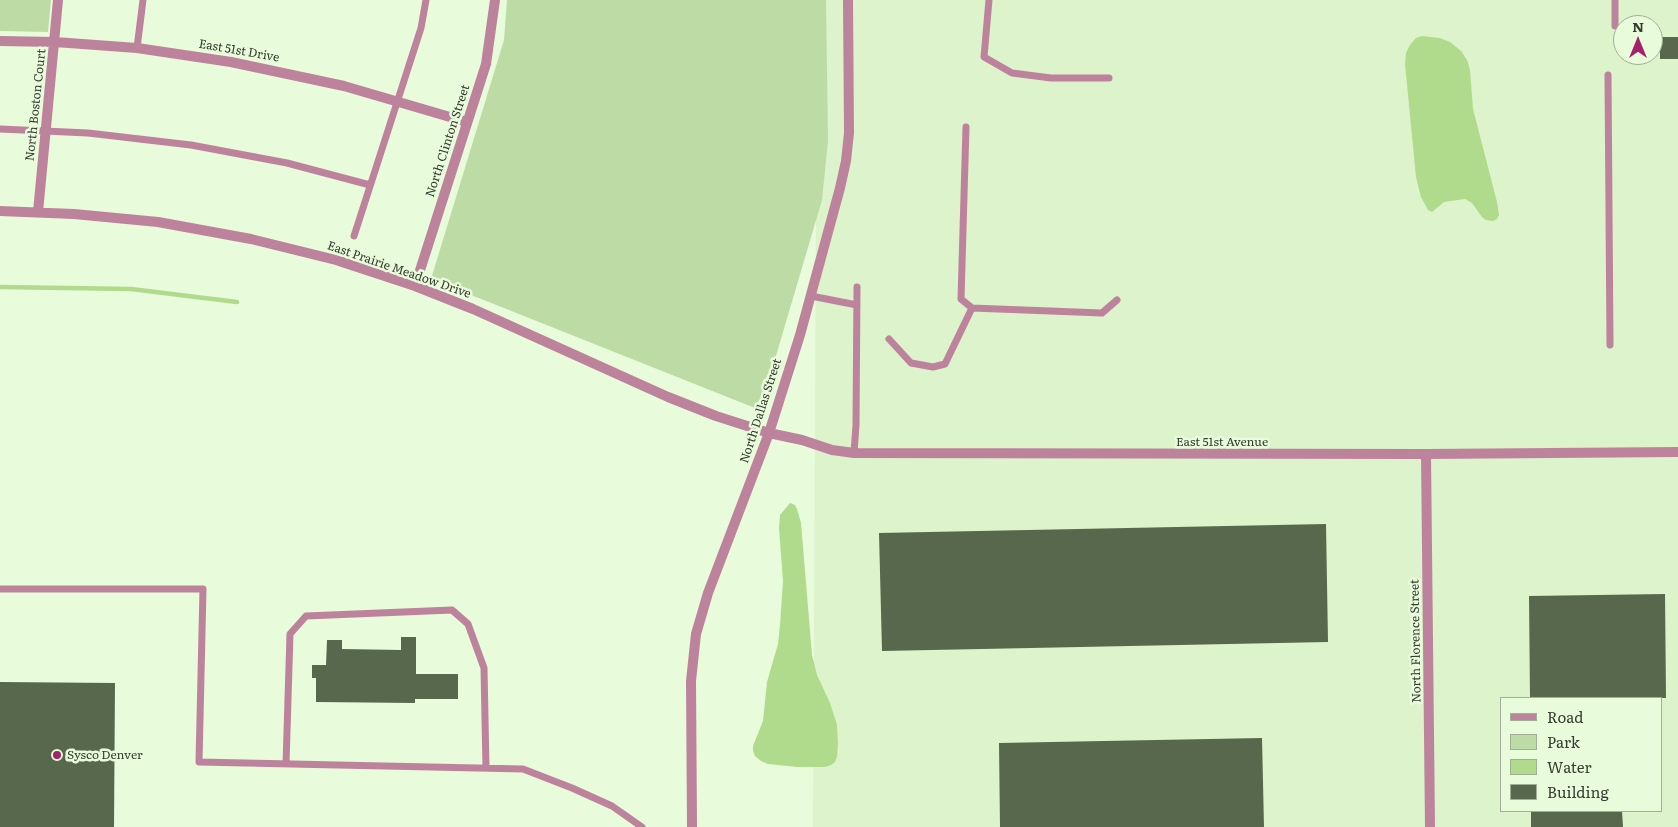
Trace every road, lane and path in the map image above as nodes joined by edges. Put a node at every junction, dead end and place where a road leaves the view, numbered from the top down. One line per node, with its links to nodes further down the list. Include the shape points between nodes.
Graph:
1 (58, 0): 10 (street, North Boston Court)
2 (142, 0): 11 (lane)
3 (426, 0): 14 (lane, via 422,28)
4 (495, 0): 15 (street, North Clinton Street, via 486,64)
5 (848, 0): 25 (street, North Dallas Street, via 848,147)
6 (989, 0): 13 (lane, via 984,57 1012,72 1051,78)
7 (1615, 0): 8 (lane)
8 (1615, 15)
9 (0, 41): 10 (street, East 51st Drive)
10 (55, 42): 11 (street, East 51st Drive); 18 (street, North Boston Court)
11 (137, 48): 14 (street, East 51st Drive, via 293,74)
12 (1608, 75): 30 (lane)
13 (1109, 78)
14 (397, 101): 15 (street, East 51st Drive); 19 (lane)
15 (467, 122): 23 (street, North Clinton Street)
16 (966, 127): 28 (lane, via 961,299)
17 (0, 130): 18 (lane)
18 (46, 131): 19 (lane, via 200,146); 21 (street, North Boston Court)
19 (370, 185): 22 (lane)
20 (0, 211): 21 (street, East Prairie Meadow Drive)
21 (38, 212): 23 (street, East Prairie Meadow Drive, via 112,217 226,234 318,255)
22 (354, 236)
23 (415, 286): 31 (street, East Prairie Meadow Drive, via 684,404)
24 (857, 288): 27 (lane)
25 (810, 296): 27 (lane); 31 (street, North Dallas Street)
26 (1117, 300): 28 (lane, via 1102,313)
27 (857, 305): 33 (lane)
28 (972, 308): 29 (lane, via 945,364 933,367 911,363)
29 (889, 339)
30 (1610, 345)
31 (769, 433): 33 (street, East 51st Avenue); 39 (street, North Dallas Street, via 708,593 696,634 691,681)
32 (1678, 452): 34 (street, East 51st Avenue)
33 (854, 453): 34 (street, East 51st Avenue)
34 (1426, 454): 40 (street, North Florence Street)
35 (0, 589): 36 (lane, via 203,589 199,762)
36 (286, 764): 37 (lane); 37 (lane, via 290,634 306,616 452,610 468,624 484,668)
37 (486, 768): 38 (lane, via 523,769 612,806)
38 (642, 827)
39 (692, 827)
40 (1430, 827)

